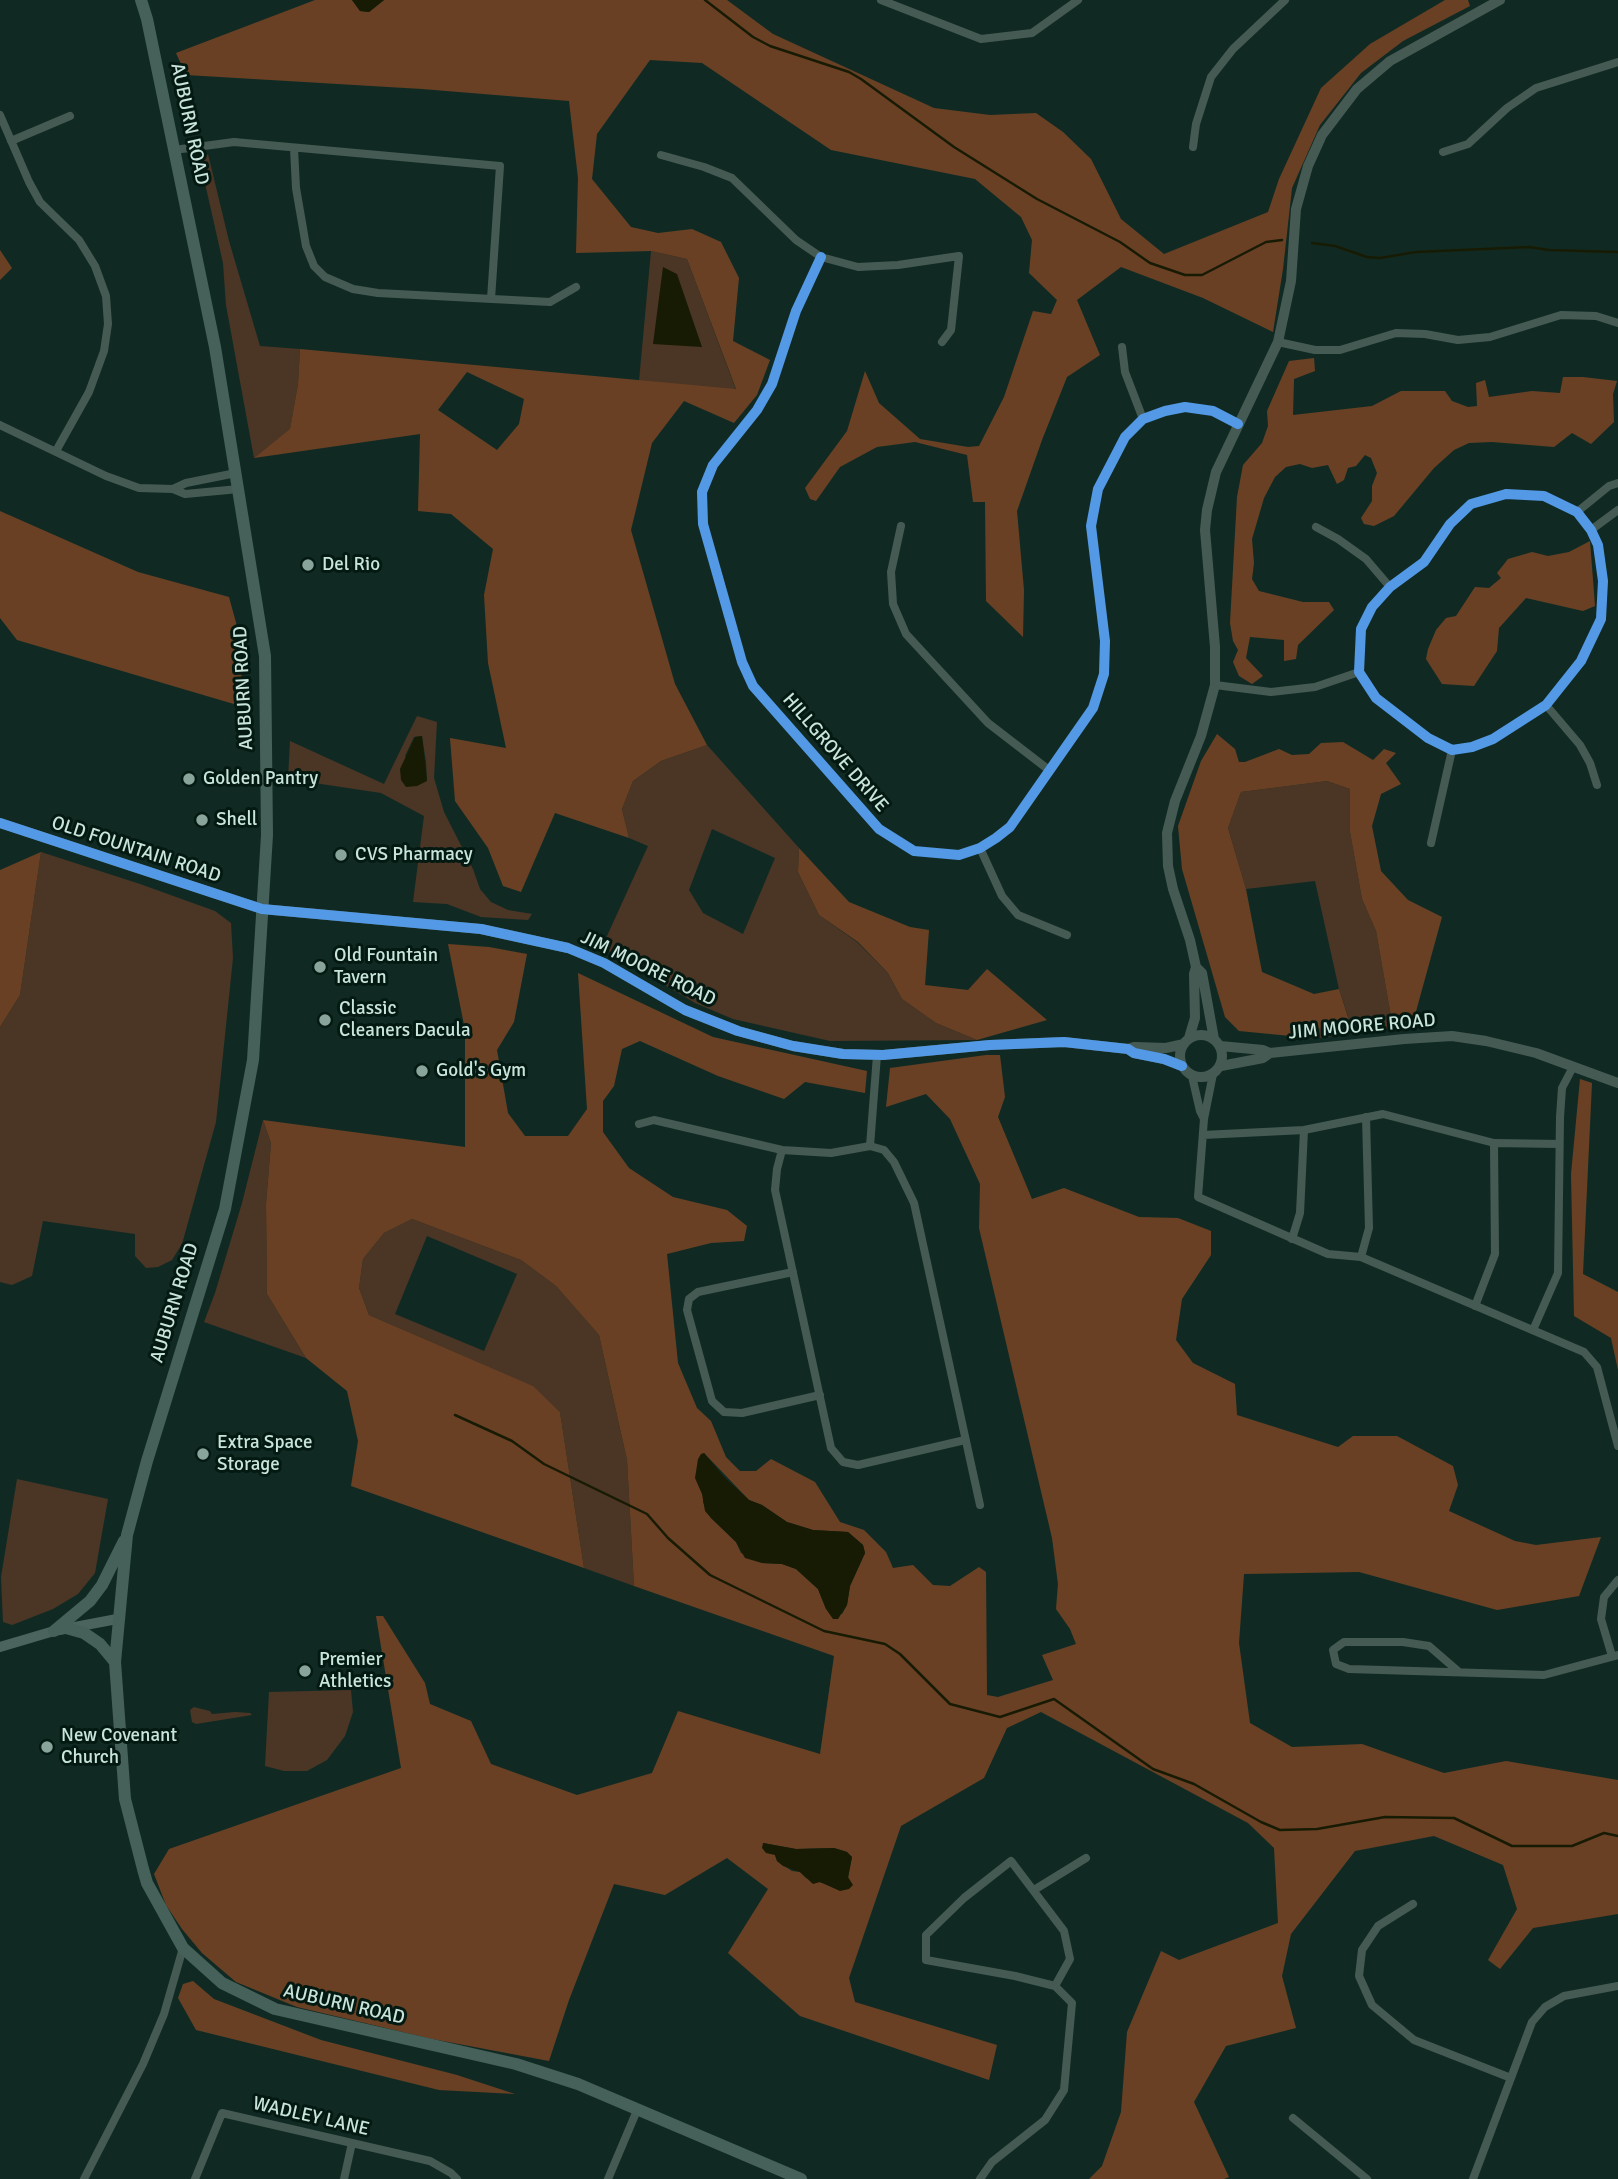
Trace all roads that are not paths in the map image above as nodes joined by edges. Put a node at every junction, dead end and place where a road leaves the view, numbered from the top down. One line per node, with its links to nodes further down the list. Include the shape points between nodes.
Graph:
1 (141, 0): 13 (main road, AUBURN ROAD)
2 (881, 0): 3 (street, via 981,39 1032,33)
3 (1078, 0)
4 (1285, 0): 11 (street, via 1210,77)
5 (1500, 0): 6 (street)
6 (1485, 4): 21 (street, via 1390,61 1357,89 1322,135 1296,209 1291,281)
7 (1618, 62): 14 (street, via 1536,88 1468,144)
8 (0, 115): 10 (street)
9 (70, 116): 10 (street)
10 (11, 141): 26 (street, via 40,202 79,240 106,296 104,351 89,392)
11 (1194, 147)
12 (294, 148): 13 (street, via 234,142); 18 (street, via 306,246 314,266 325,277 378,293); 18 (street, via 500,166)
13 (174, 150): 27 (main road, AUBURN ROAD)
14 (1443, 152)
15 (661, 155): 16 (street, via 732,178 796,240)
16 (821, 257): 20 (street, via 858,267 959,256 951,330); 45 (street, HILLGROVE DRIVE, via 796,310 772,384 713,465 702,492 703,524 753,686 879,829 914,851 959,855)
17 (576, 287): 18 (street, via 550,302)
18 (491, 299)
19 (1618, 323): 21 (street, via 1596,316 1560,315 1490,337 1458,340 1396,332 1340,350)
20 (942, 342)
21 (1278, 342): 24 (street)
22 (1122, 347): 23 (street, via 1125,372)
23 (1143, 419): 24 (street, via 1185,407 1213,411); 41 (street, HILLGROVE DRIVE, via 1125,437 1094,505 1091,526 1105,642 1104,674 1093,708)
24 (1238, 424): 38 (street, via 1216,472 1205,530)
25 (0, 425): 26 (street)
26 (57, 452): 29 (street, via 139,488)
27 (236, 473): 29 (street); 30 (main road, AUBURN ROAD)
28 (1618, 483): 32 (street)
29 (173, 489): 30 (street, via 185,494)
30 (239, 489): 46 (main road, AUBURN ROAD, via 265,656 267,835)
31 (1618, 510): 35 (street)
32 (1577, 512): 35 (street); 36 (street, via 1544,496 1507,494 1472,504 1450,524 1424,562)
33 (901, 526): 41 (street, via 891,572 893,604 906,634 988,723)
34 (1316, 527): 36 (street, via 1366,559)
35 (1591, 530): 39 (street, via 1603,581 1601,619 1581,661)
36 (1390, 587): 37 (street, via 1361,629)
37 (1359, 672): 38 (street, via 1315,687 1271,692); 40 (street, via 1376,698)
38 (1215, 685): 48 (street, via 1167,833 1168,866)
39 (1546, 705): 40 (street, via 1493,739); 42 (street, via 1580,745)
40 (1451, 750): 44 (street)
41 (1049, 770): 45 (street, HILLGROVE DRIVE, via 1010,827)
42 (1597, 785)
43 (0, 823): 46 (street, OLD FOUNTAIN ROAD)
44 (1431, 843)
45 (980, 848): 47 (street, via 1002,896 1018,915)
46 (262, 909): 53 (street, JIM MOORE ROAD, via 481,929 568,948 604,963 685,1010 738,1031 793,1046); 78 (main road, AUBURN ROAD, via 253,1060 225,1209)
47 (1067, 935)
48 (1196, 967): 49 (street, via 1194,1028); 50 (street, via 1202,973)
49 (1186, 1041): 50 (street, via 1202,1035); 51 (street, JIM MOORE ROAD, via 1166,1048); 54 (street, via 1180,1055)
50 (1217, 1043): 52 (street, JIM MOORE ROAD); 55 (street)
51 (1128, 1049): 53 (street, JIM MOORE ROAD, via 1035,1042); 54 (street, JIM MOORE ROAD)
52 (1270, 1053): 55 (street, JIM MOORE ROAD); 56 (street, JIM MOORE ROAD, via 1452,1036 1510,1047)
53 (877, 1055): 67 (street)
54 (1182, 1066): 58 (street)
55 (1221, 1066): 57 (street)
56 (1573, 1067): 59 (street, JIM MOORE ROAD); 66 (street, via 1562,1088)
57 (1213, 1074): 58 (street); 61 (street)
58 (1192, 1076): 61 (street)
59 (1618, 1083)
60 (1366, 1117): 63 (street); 65 (street, via 1405,1118); 70 (street, via 1369,1228)
61 (1204, 1119): 64 (street)
62 (639, 1124): 68 (street, via 654,1120)
63 (1304, 1130): 64 (street); 69 (street, via 1300,1213)
64 (1203, 1135): 69 (street, via 1198,1197)
65 (1494, 1143): 66 (street); 72 (street, via 1495,1254)
66 (1559, 1144): 73 (street, via 1558,1273)
67 (870, 1146): 68 (street, via 831,1153); 75 (street, via 884,1150 894,1162 914,1203)
68 (782, 1150): 71 (street, via 775,1190)
69 (1292, 1239): 70 (street, via 1328,1254)
70 (1361, 1257): 72 (street)
71 (793, 1272): 74 (street); 74 (street, via 698,1292 689,1299 687,1310 712,1401 724,1412 742,1413)
72 (1475, 1306): 73 (street)
73 (1533, 1330): 76 (street, via 1584,1352 1597,1367)
74 (820, 1395): 75 (street, via 831,1448 843,1462 858,1465)
75 (965, 1440): 77 (street)
76 (1618, 1446)
77 (980, 1505)
78 (127, 1535): 80 (main road, AUBURN ROAD); 81 (main road, via 102,1585)
79 (1618, 1580): 83 (street, via 1604,1597 1601,1619)
80 (117, 1619): 81 (main road); 84 (main road, AUBURN ROAD)
81 (60, 1629): 82 (main road); 84 (main road, via 84,1633)
82 (0, 1647)
83 (1615, 1656): 85 (street, via 1544,1675)
84 (115, 1662): 89 (main road, AUBURN ROAD, via 125,1799 132,1830 147,1882)
85 (1459, 1672): 85 (street, via 1429,1646 1344,1642 1333,1650 1336,1664 1349,1669)
86 (1086, 1858): 87 (street)
87 (1034, 1889): 90 (street, via 1064,1931 1070,1959); 90 (street, via 1011,1861 926,1936 926,1961)
88 (1413, 1904): 92 (street, via 1378,1926 1362,1950 1359,1976 1372,2005 1414,2040)
89 (183, 1948): 93 (main road, AUBURN ROAD, via 222,1983 275,2009 516,2064); 96 (street, via 148,2052)
90 (1055, 1986): 102 (street, via 1072,2003 1064,2090 1045,2120 992,2162)
91 (1618, 1986): 92 (street, via 1564,1996 1545,2007 1532,2022)
92 (1511, 2078): 104 (street)
93 (638, 2108): 100 (street); 101 (main road, AUBURN ROAD)
94 (1293, 2118): 103 (street)
95 (352, 2143): 97 (street, WADLEY LANE, via 222,2113); 98 (street); 99 (street, WADLEY LANE, via 430,2161)
96 (84, 2179)
97 (195, 2179)
98 (344, 2179)
99 (457, 2179)
100 (608, 2179)
101 (801, 2179)
102 (980, 2179)
103 (1367, 2179)
104 (1473, 2179)

